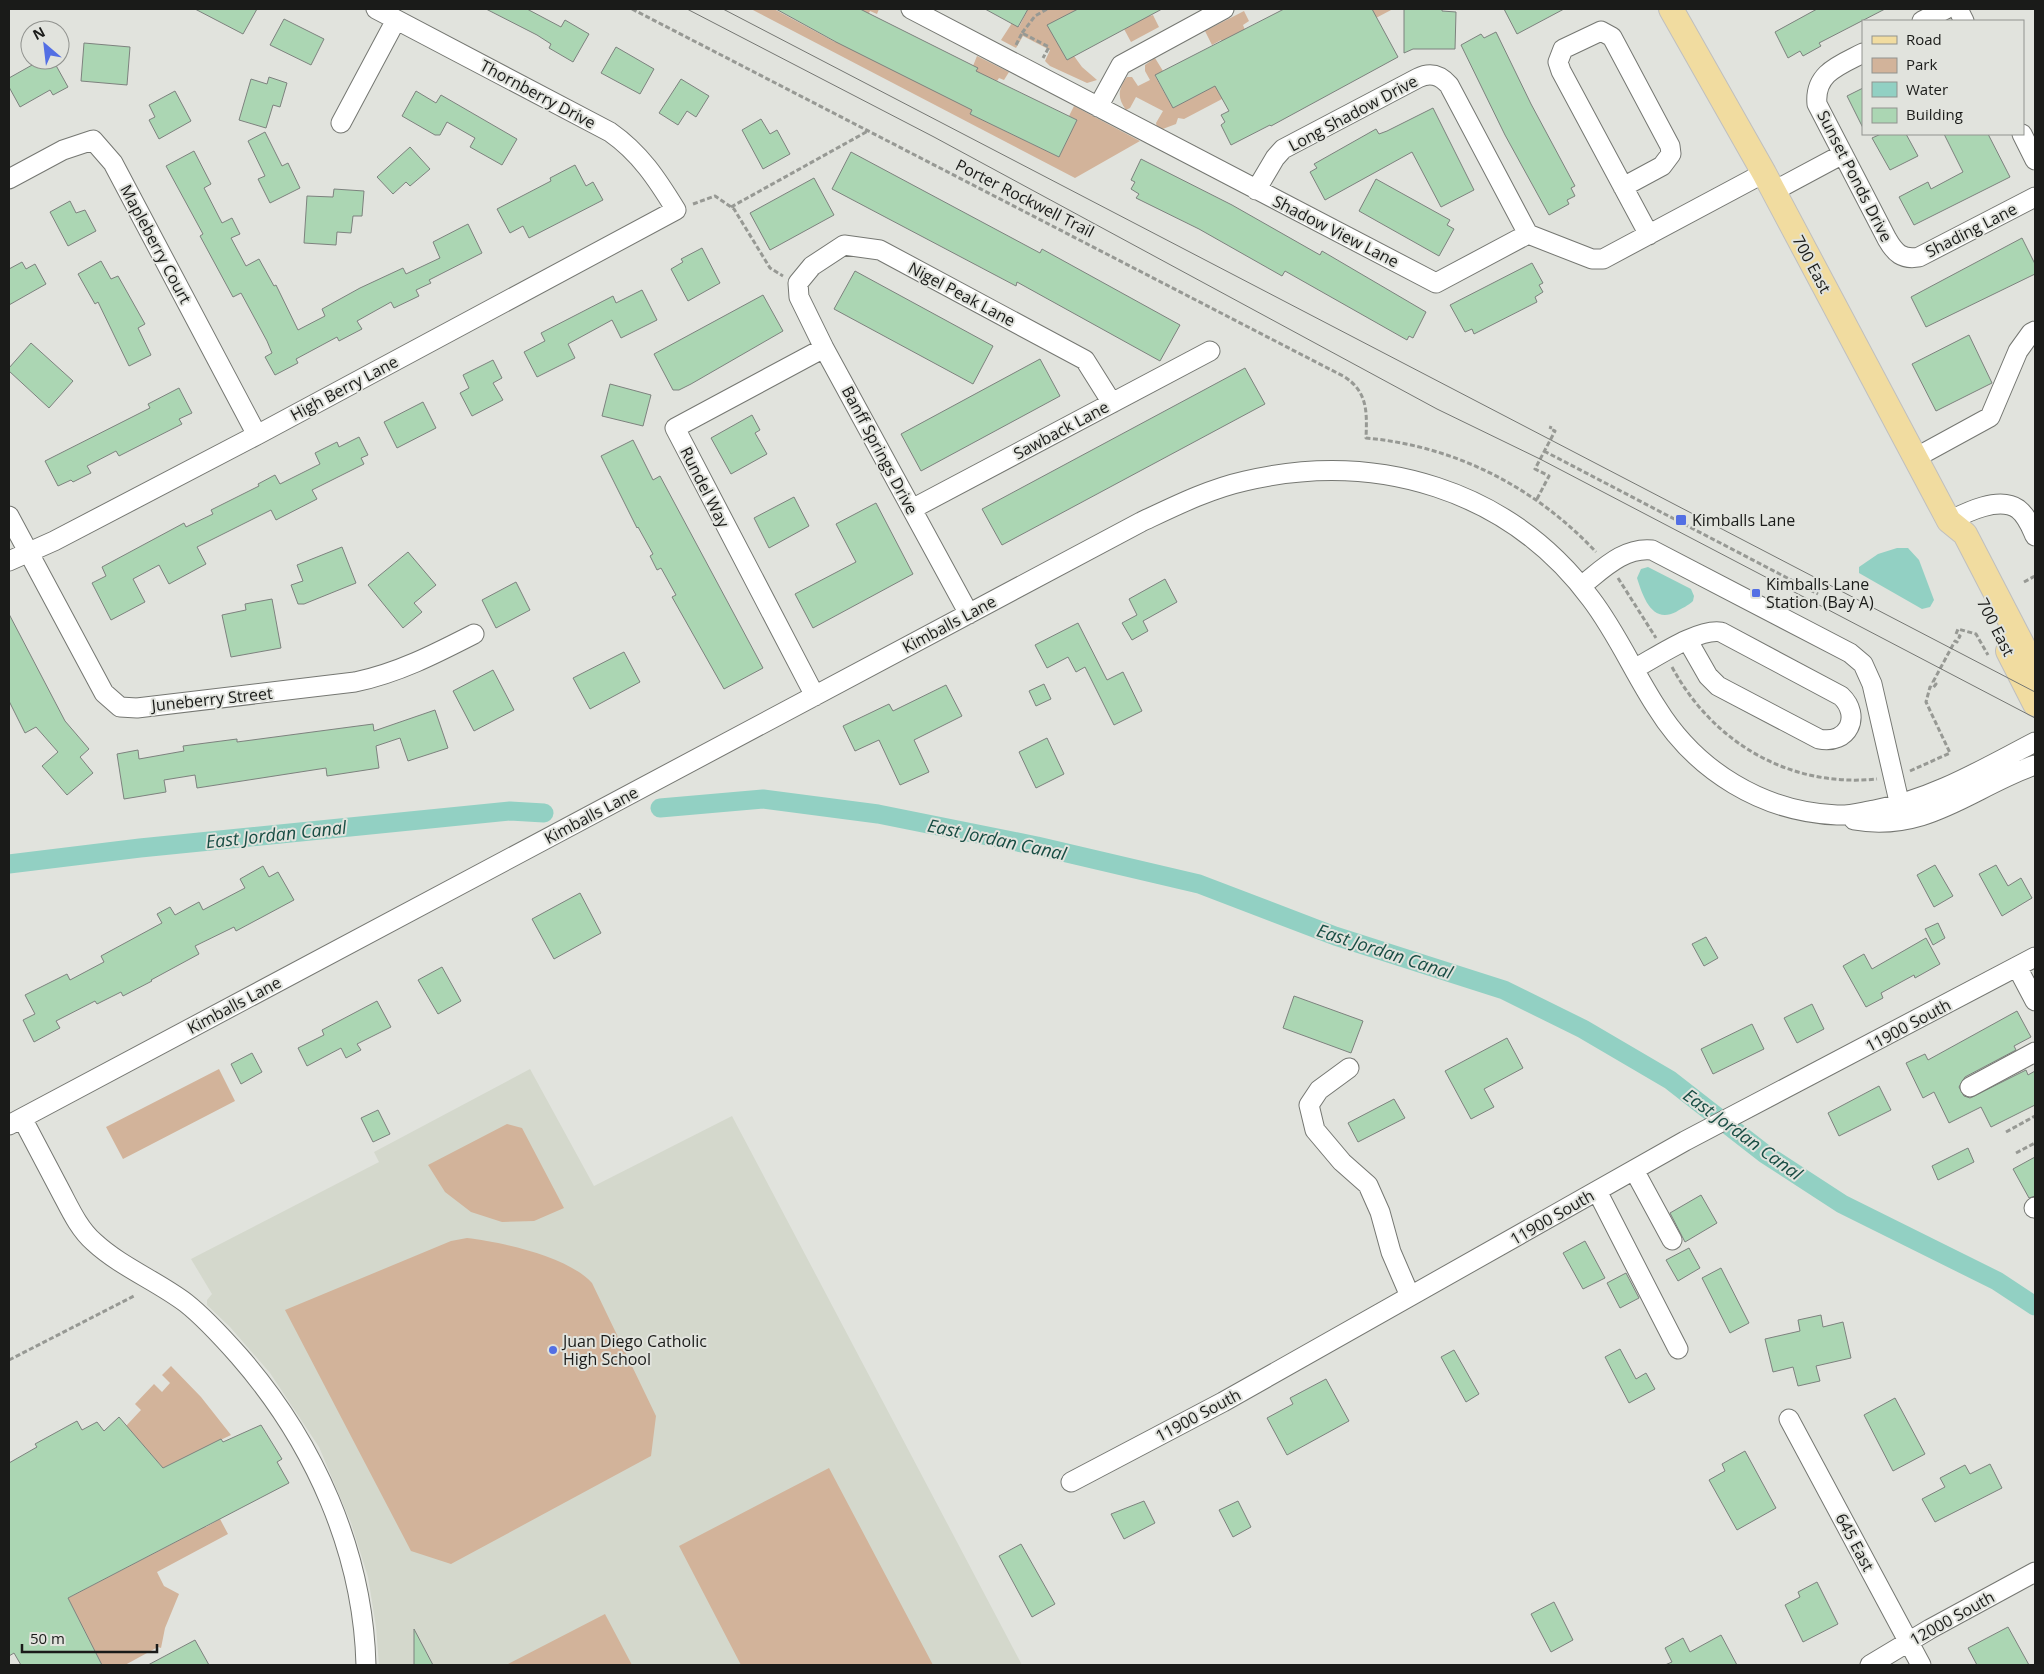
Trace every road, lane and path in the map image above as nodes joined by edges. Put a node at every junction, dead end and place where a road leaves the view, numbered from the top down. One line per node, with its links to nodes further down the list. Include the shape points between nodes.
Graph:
1 (376, 9): 8 (street, Thornberry Drive)
2 (632, 9): 16 (path, Porter Rockwell Trail)
3 (911, 9): 14 (street, Shadow View Lane)
4 (1048, 9): 10 (path, via 1035,16)
5 (1224, 9): 14 (street, via 1122,65)
6 (1671, 9): 21 (main road, 700 East)
7 (1946, 9): 9 (street)
8 (396, 20): 15 (street); 26 (street, Thornberry Drive, via 610,132 641,157)
9 (1924, 20)
10 (1022, 34): 11 (path); 13 (path, via 1049,47)
11 (1013, 50)
12 (1862, 54): 18 (street, Sunset Ponds Drive, via 1830,70 1817,91 1817,104)
13 (1043, 64)
14 (1098, 107): 23 (street, Shadow View Lane)
15 (341, 124)
16 (868, 131): 25 (path); 37 (path, Porter Rockwell Trail, via 1350,381 1366,402 1366,438 1410,444 1442,453 1499,476 1537,499 1549,476 1535,469)
17 (2022, 135): 19 (street)
18 (1842, 154): 21 (street); 29 (street, Sunset Ponds Drive, via 1890,245 1898,255)
19 (2035, 160)
20 (9, 179): 36 (street, Mapleberry Court, via 78,144 93,140 104,151)
21 (1769, 182): 28 (street); 38 (main road, 700 East)
22 (1623, 186): 22 (street, via 1558,62 1563,49 1601,31 1612,37 1670,146 1671,154 1662,166); 28 (street)
23 (1256, 190): 27 (street, Shadow View Lane, via 1436,283); 27 (street, Long Shadow Drive, via 1283,149 1418,78 1432,75 1441,77 1449,85)
24 (2035, 197): 29 (street, Shading Lane, via 1919,257)
25 (731, 207): 26 (path, via 715,196); 30 (path, via 770,268)
26 (676, 210): 36 (street, High Berry Lane)
27 (1528, 234): 28 (street, via 1592,259 1603,259)
28 (1649, 235)
29 (1905, 257)
30 (798, 283): 32 (street, Banff Springs Drive, via 799,297); 34 (street, Nigel Peak Lane, via 812,266 844,245 880,250 1085,360)
31 (2035, 331): 38 (street, via 2018,351 1990,417)
32 (824, 348): 39 (street, Banff Springs Drive); 55 (street, Rundel Way, via 675,428)
33 (1210, 351): 34 (street, Sawback Lane)
34 (1112, 403): 39 (street, Sawback Lane)
35 (1551, 426): 37 (path, via 1555,431)
36 (257, 435): 43 (street, High Berry Lane)
37 (1544, 451): 48 (path)
38 (1915, 458): 41 (main road, 700 East)
39 (912, 509): 49 (street, Banff Springs Drive)
40 (9, 516): 43 (street, Juneberry Street)
41 (1949, 521): 42 (street, via 1976,510 2006,505 2023,514); 54 (main road, 700 East, via 1965,534); 56 (main road, 700 East, via 1952,540)
42 (2035, 536)
43 (28, 553): 44 (street, High Berry Lane); 50 (street, Juneberry Street, via 104,693 120,707 137,708 355,682 413,665)
44 (9, 561)
45 (2035, 576): 46 (path)
46 (2024, 582)
47 (1581, 586): 49 (street, Kimballs Lane, via 1539,544 1504,519 1447,490 1405,477 1326,470 1253,479 1194,498 1141,522); 53 (street, Kimballs Lane, via 1605,618); 61 (street, via 1622,555 1636,550 1652,550 1850,653 1863,664 1872,684)
48 (1818, 594)
49 (969, 614): 55 (street, Kimballs Lane)
50 (474, 634)
51 (1688, 641): 51 (street, via 1707,632 1721,632 1841,696 1850,709 1850,724 1841,736 1819,739 1718,686 1708,676); 53 (street)
52 (1996, 659): 59 (path, via 1987,655 1976,634 1958,629 1956,634 1960,636 1933,682 1936,684 1930,687 1926,702)
53 (1634, 669): 62 (street, Kimballs Lane, via 1673,731 1720,777 1768,800)
54 (2035, 669)
55 (815, 696): 70 (street, Kimballs Lane)
56 (2035, 704)
57 (2035, 729): 61 (street, Kimballs Lane, via 1937,781)
58 (2035, 742): 62 (street, Kimballs Lane, via 1928,795 1886,808)
59 (1950, 753)
60 (2035, 765): 62 (street, via 1955,805 1907,820 1880,823)
61 (1898, 797): 62 (street, Kimballs Lane)
62 (1839, 815)
63 (2035, 957): 64 (street, 11900 South)
64 (2017, 967): 65 (street); 74 (street, 11900 South)
65 (2035, 1001)
66 (2035, 1052): 68 (street)
67 (1349, 1068): 78 (street, via 1318,1090 1309,1105 1316,1130 1342,1162 1368,1186)
68 (1970, 1087)
69 (2035, 1116): 71 (path)
70 (15, 1122): 85 (street, via 93,1242 186,1303 220,1335 268,1392 308,1453 347,1549 365,1627)
71 (2006, 1132)
72 (2035, 1143): 73 (path)
73 (2016, 1153)
74 (1634, 1170): 75 (street, 11900 South); 76 (street)
75 (1598, 1191): 78 (street, 11900 South); 79 (street)
76 (1672, 1240)
77 (134, 1296): 80 (path)
78 (1410, 1296): 82 (street, 11900 South, via 1223,1402)
79 (1678, 1349)
80 (9, 1360)
81 (1789, 1419): 84 (street, 645 East)
82 (1071, 1482)
83 (2035, 1572): 84 (street, 12000 South)
84 (1908, 1642): 86 (street, 12000 South); 87 (street, 645 East)
85 (366, 1665)
86 (1870, 1665)
87 (1921, 1665)

